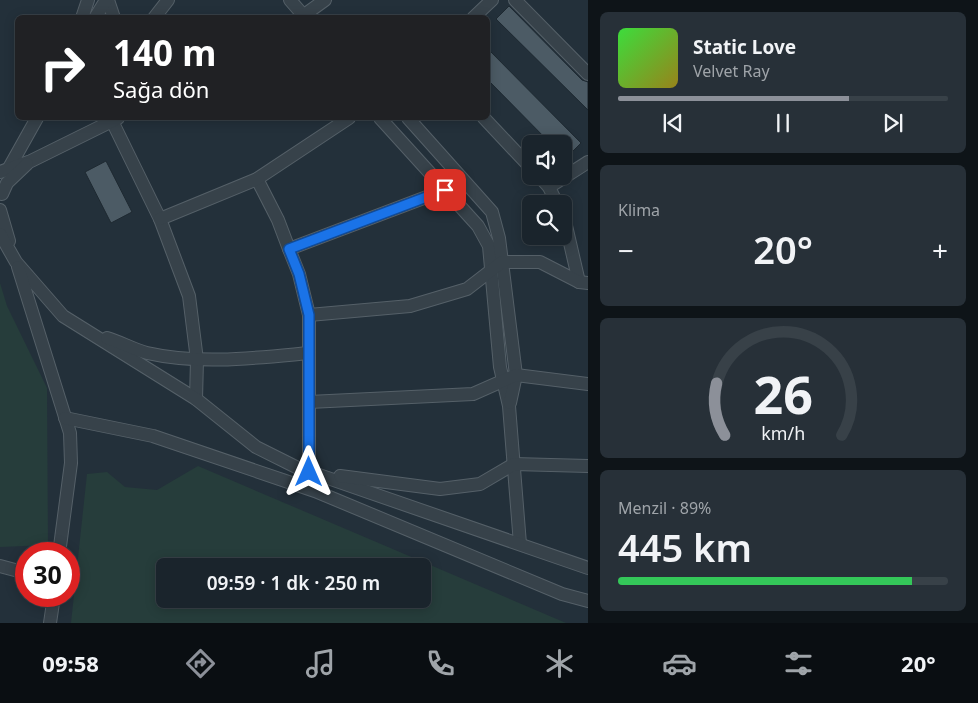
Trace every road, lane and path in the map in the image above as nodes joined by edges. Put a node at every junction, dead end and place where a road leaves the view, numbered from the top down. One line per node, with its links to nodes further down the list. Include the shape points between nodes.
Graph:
1 (88, 0): 8 (street)
2 (107, 0): 9 (street); 10 (street)
3 (168, 0): 11 (street)
4 (290, 0): 12 (street)
5 (325, 0): 12 (street)
6 (492, 0): 13 (street)
7 (515, 0): 14 (street)
8 (83, 15)
9 (97, 15)
10 (113, 15)
11 (156, 15)
12 (309, 15)
13 (476, 15)
14 (588, 74)
15 (36, 120): 25 (street)
16 (113, 120): 23 (street)
17 (115, 120): 32 (street)
18 (346, 120): 26 (street)
19 (382, 120): 28 (street)
20 (410, 120): 37 (street, via 492,212)
21 (486, 120): 22 (street)
22 (522, 158)
23 (31, 161): 25 (street); 30 (street, via 7,183)
24 (588, 162): 27 (street)
25 (4, 170)
26 (257, 179): 32 (street); 35 (street)
27 (549, 187): 29 (street)
28 (445, 190): 35 (street); 38 (street, via 478,226 489,246)
29 (553, 195)
30 (1, 196)
31 (0, 210): 36 (street)
32 (160, 219): 43 (street, via 189,296)
33 (0, 234): 36 (street)
34 (572, 243): 39 (street)
35 (289, 249): 40 (street)
36 (16, 262): 41 (street, via 63,316); 50 (street)
37 (502, 262): 38 (street); 39 (street, via 540,262); 44 (street)
38 (491, 270): 40 (street, via 467,289 410,306); 45 (street)
39 (584, 283)
40 (309, 315): 42 (street)
41 (90, 333): 43 (street, via 146,353); 47 (street)
42 (309, 353): 43 (street, via 238,360); 48 (street)
43 (197, 360): 47 (street)
44 (516, 375): 45 (street); 46 (street); 49 (street)
45 (503, 381): 48 (street, via 473,394); 49 (street)
46 (588, 384)
47 (196, 399): 53 (street, via 256,446)
48 (309, 402): 53 (street)
49 (509, 406): 51 (street)
50 (65, 418): 54 (street, via 70,433 71,463); 59 (street, via 154,436 315,491 562,594)
51 (514, 464): 52 (street); 53 (street, via 480,484 440,488); 55 (street)
52 (588, 466)
53 (309, 472): 55 (street)
54 (61, 542)
55 (520, 544): 57 (street)
56 (0, 566): 58 (street)
57 (588, 568)
58 (15, 570)
59 (588, 601)
60 (52, 607): 61 (street)
61 (50, 623)

